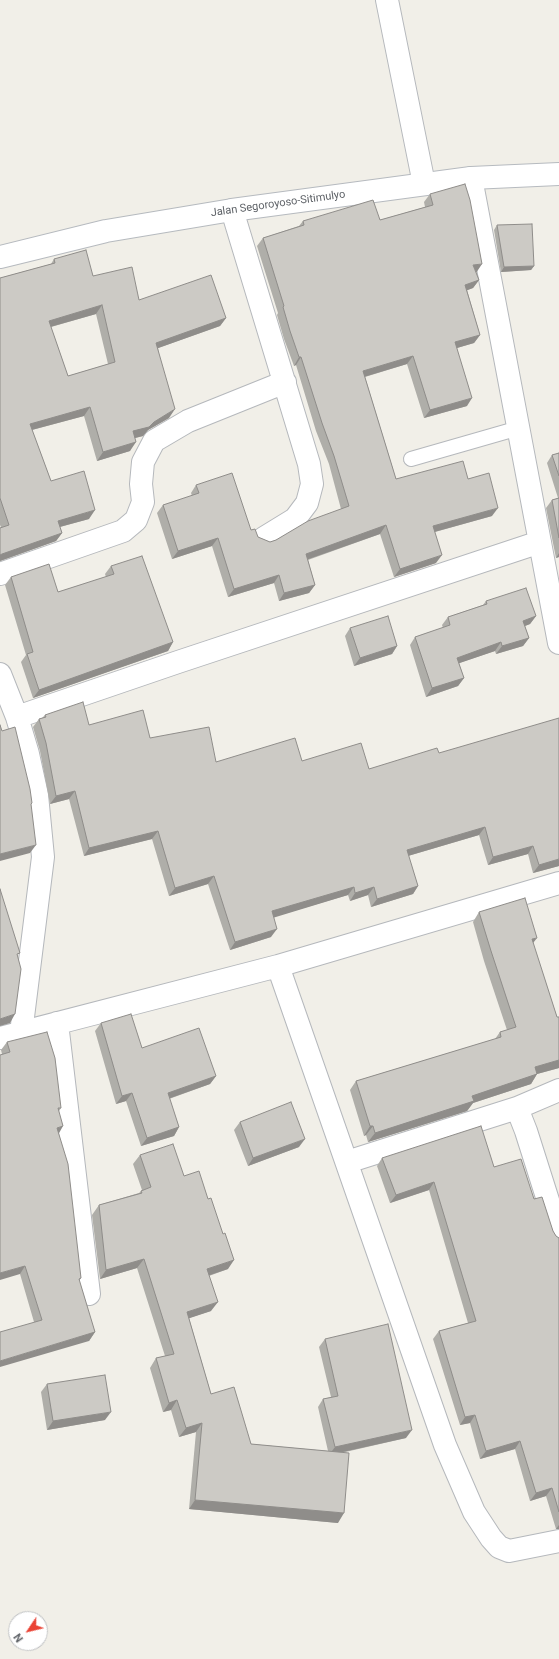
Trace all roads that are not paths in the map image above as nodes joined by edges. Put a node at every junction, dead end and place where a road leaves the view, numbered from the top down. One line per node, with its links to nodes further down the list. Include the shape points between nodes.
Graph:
1 (386, 0): 4 (street)
2 (559, 174): 3 (street, Jalan Segoroyoso-Sitimulyo)
3 (471, 178): 4 (street, Jalan Segoroyoso-Sitimulyo); 8 (street)
4 (424, 184): 5 (street, Jalan Segoroyoso-Sitimulyo)
5 (232, 210): 6 (street, Jalan Segoroyoso-Sitimulyo, via 106,232); 7 (street)
6 (0, 257)
7 (285, 382): 10 (street, via 309,464 312,484 307,502 295,519); 12 (street, via 188,421 154,441 143,462 143,502 136,520 123,531)
8 (519, 428): 9 (lane); 11 (street)
9 (412, 459)
10 (264, 538)
11 (540, 542): 13 (street); 16 (street)
12 (0, 574)
13 (557, 620): 14 (street)
14 (559, 643)
15 (0, 674): 16 (street)
16 (17, 717): 20 (street, via 37,795 43,857)
17 (559, 883): 18 (street)
18 (278, 966): 19 (street); 23 (street)
19 (57, 1024): 20 (street); 25 (street)
20 (10, 1035)
21 (559, 1090): 22 (street)
22 (517, 1108): 23 (street); 24 (street)
23 (346, 1162): 26 (street, via 445,1445 474,1512 499,1548 509,1551)
24 (559, 1235)
25 (89, 1294)
26 (559, 1541)

